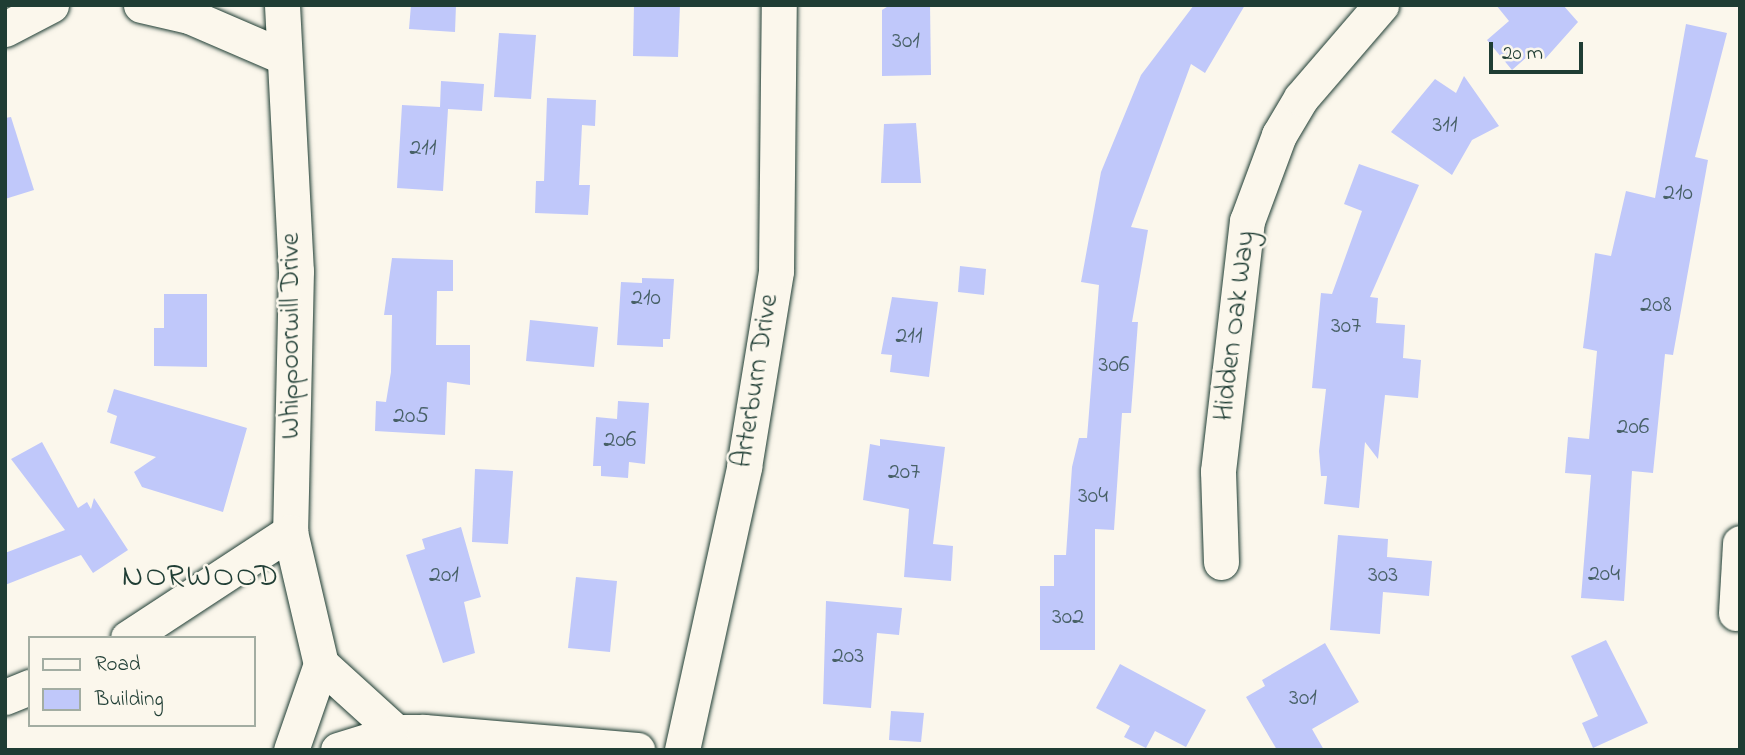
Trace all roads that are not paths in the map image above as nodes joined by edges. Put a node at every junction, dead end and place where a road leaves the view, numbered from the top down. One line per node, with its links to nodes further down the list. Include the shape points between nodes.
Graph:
1 (51, 5): 6 (street)
2 (141, 5): 7 (street, via 189,16)
3 (282, 5): 7 (street, Whippoorwill Drive)
4 (779, 5): 20 (street, Arterburn Drive, via 776,271 744,467)
5 (1381, 5): 10 (street, Hidden Oak Way, via 1301,98 1279,135 1247,221 1218,471)
6 (5, 29)
7 (282, 56): 8 (street, Whippoorwill Drive, via 296,271)
8 (290, 533): 12 (street); 13 (street, Whippoorwill Drive)
9 (1740, 543): 11 (street)
10 (1221, 562)
11 (1736, 613)
12 (131, 636)
13 (321, 664): 16 (street); 17 (street)
14 (28, 688): 15 (street)
15 (5, 698)
16 (396, 732): 18 (street); 19 (street, via 479,733)
17 (291, 750)
18 (338, 750)
19 (637, 750)
20 (682, 750)

